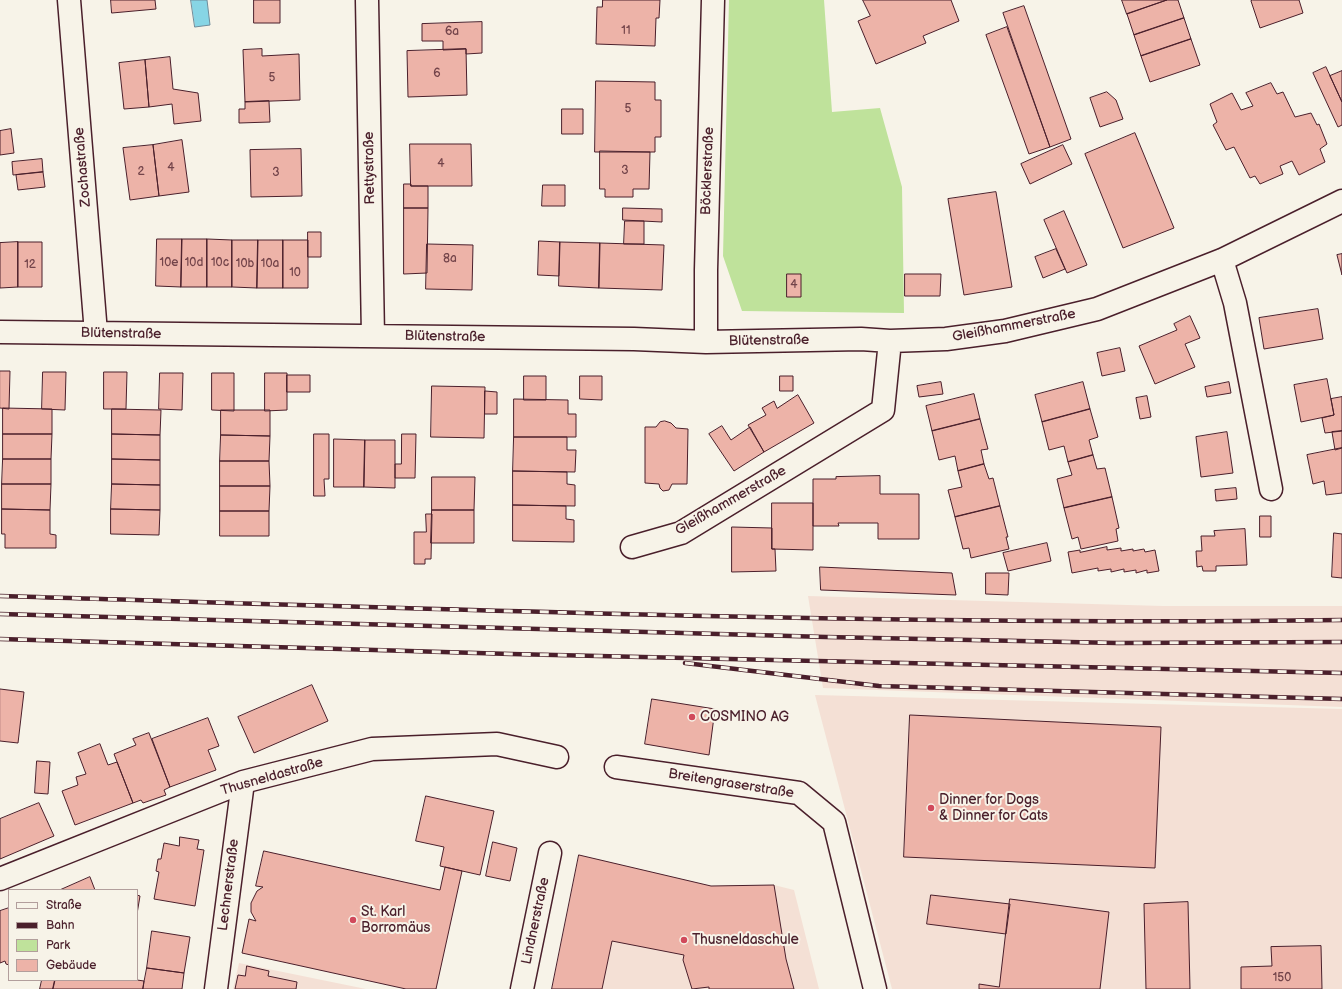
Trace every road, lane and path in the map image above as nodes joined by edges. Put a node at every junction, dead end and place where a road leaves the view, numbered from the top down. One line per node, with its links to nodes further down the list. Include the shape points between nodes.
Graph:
1 (69, 0): 7 (street, Zochastraße)
2 (367, 0): 8 (street, Rettystraße)
3 (713, 0): 10 (street, Böcklerstraße)
4 (1342, 201): 5 (street, Gleißhammerstraße)
5 (1222, 260): 9 (street, Gleißhammerstraße, via 1097,309 1005,331 946,339); 11 (street, via 1235,303)
6 (0, 332): 7 (street, Blütenstraße)
7 (96, 334): 8 (street, Blütenstraße)
8 (373, 336): 10 (street, Blütenstraße)
9 (890, 341): 10 (street, Blütenstraße, via 861,339); 12 (street, Gleißhammerstraße, via 883,410 681,533)
10 (706, 342)
11 (1272, 489)
12 (632, 546)
13 (557, 757): 15 (street, Thusneldastraße, via 497,744 372,749)
14 (616, 767): 20 (street, Breitengraserstraße, via 799,793 834,822)
15 (243, 782): 17 (street, Thusneldastraße); 18 (street, Lechnerstraße)
16 (550, 853): 19 (street, Lindnerstraße)
17 (0, 879)
18 (216, 989)
19 (522, 989)
20 (875, 989)

